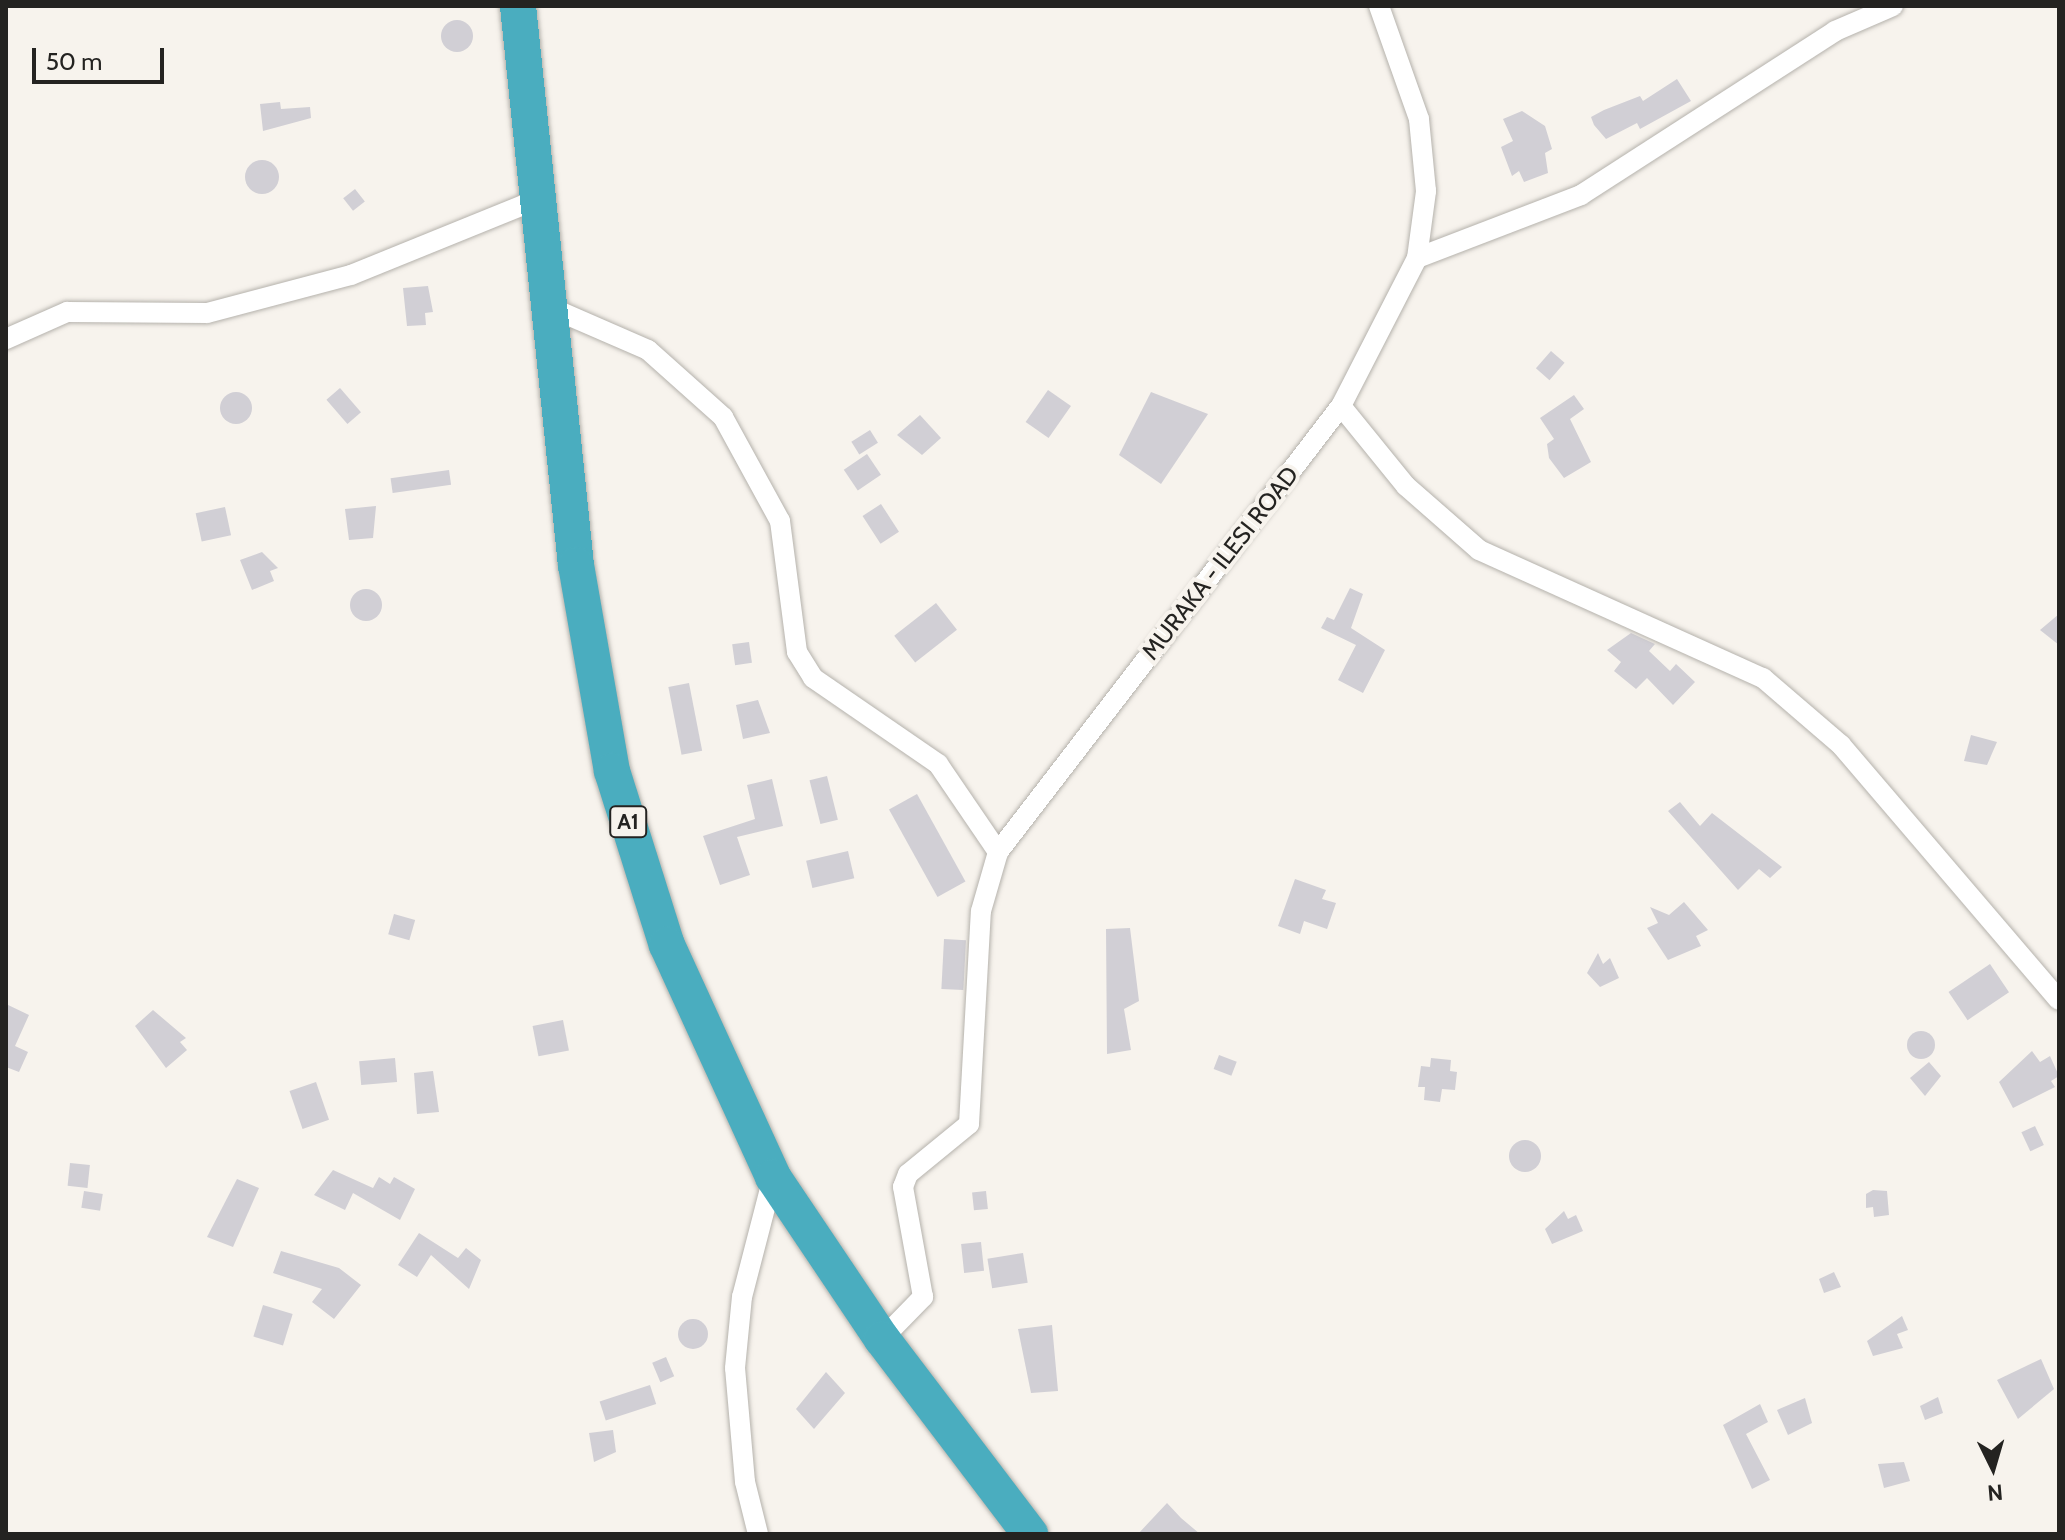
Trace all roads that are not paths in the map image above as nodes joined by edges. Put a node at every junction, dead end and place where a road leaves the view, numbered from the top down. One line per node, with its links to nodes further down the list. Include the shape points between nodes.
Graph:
1 (518, 6): 4 (highway, A1)
2 (1379, 6): 5 (street, MURAKA - ILESI ROAD, via 1419,119 1426,191)
3 (1893, 6): 5 (street, via 1835,31 1581,195)
4 (536, 200): 6 (highway, A1); 7 (street, via 351,275 207,313 67,312)
5 (1417, 258): 8 (street, MURAKA - ILESI ROAD)
6 (547, 306): 9 (street, via 648,350 723,417 780,521 797,652 813,678 903,732 938,764); 11 (highway, A1, via 576,565 612,771 667,945)
7 (6, 339)
8 (1341, 406): 9 (street, MURAKA - ILESI ROAD); 10 (street, via 1406,486 1479,550 1763,678 1841,745)
9 (998, 852): 12 (street, MURAKA - ILESI ROAD, via 981,911 969,1124 908,1174 903,1187 923,1297)
10 (2059, 1000)
11 (773, 1177): 12 (highway, A1); 13 (street, via 742,1297 735,1368 745,1482)
12 (882, 1339): 14 (highway, A1)
13 (758, 1534)
14 (1030, 1534)

